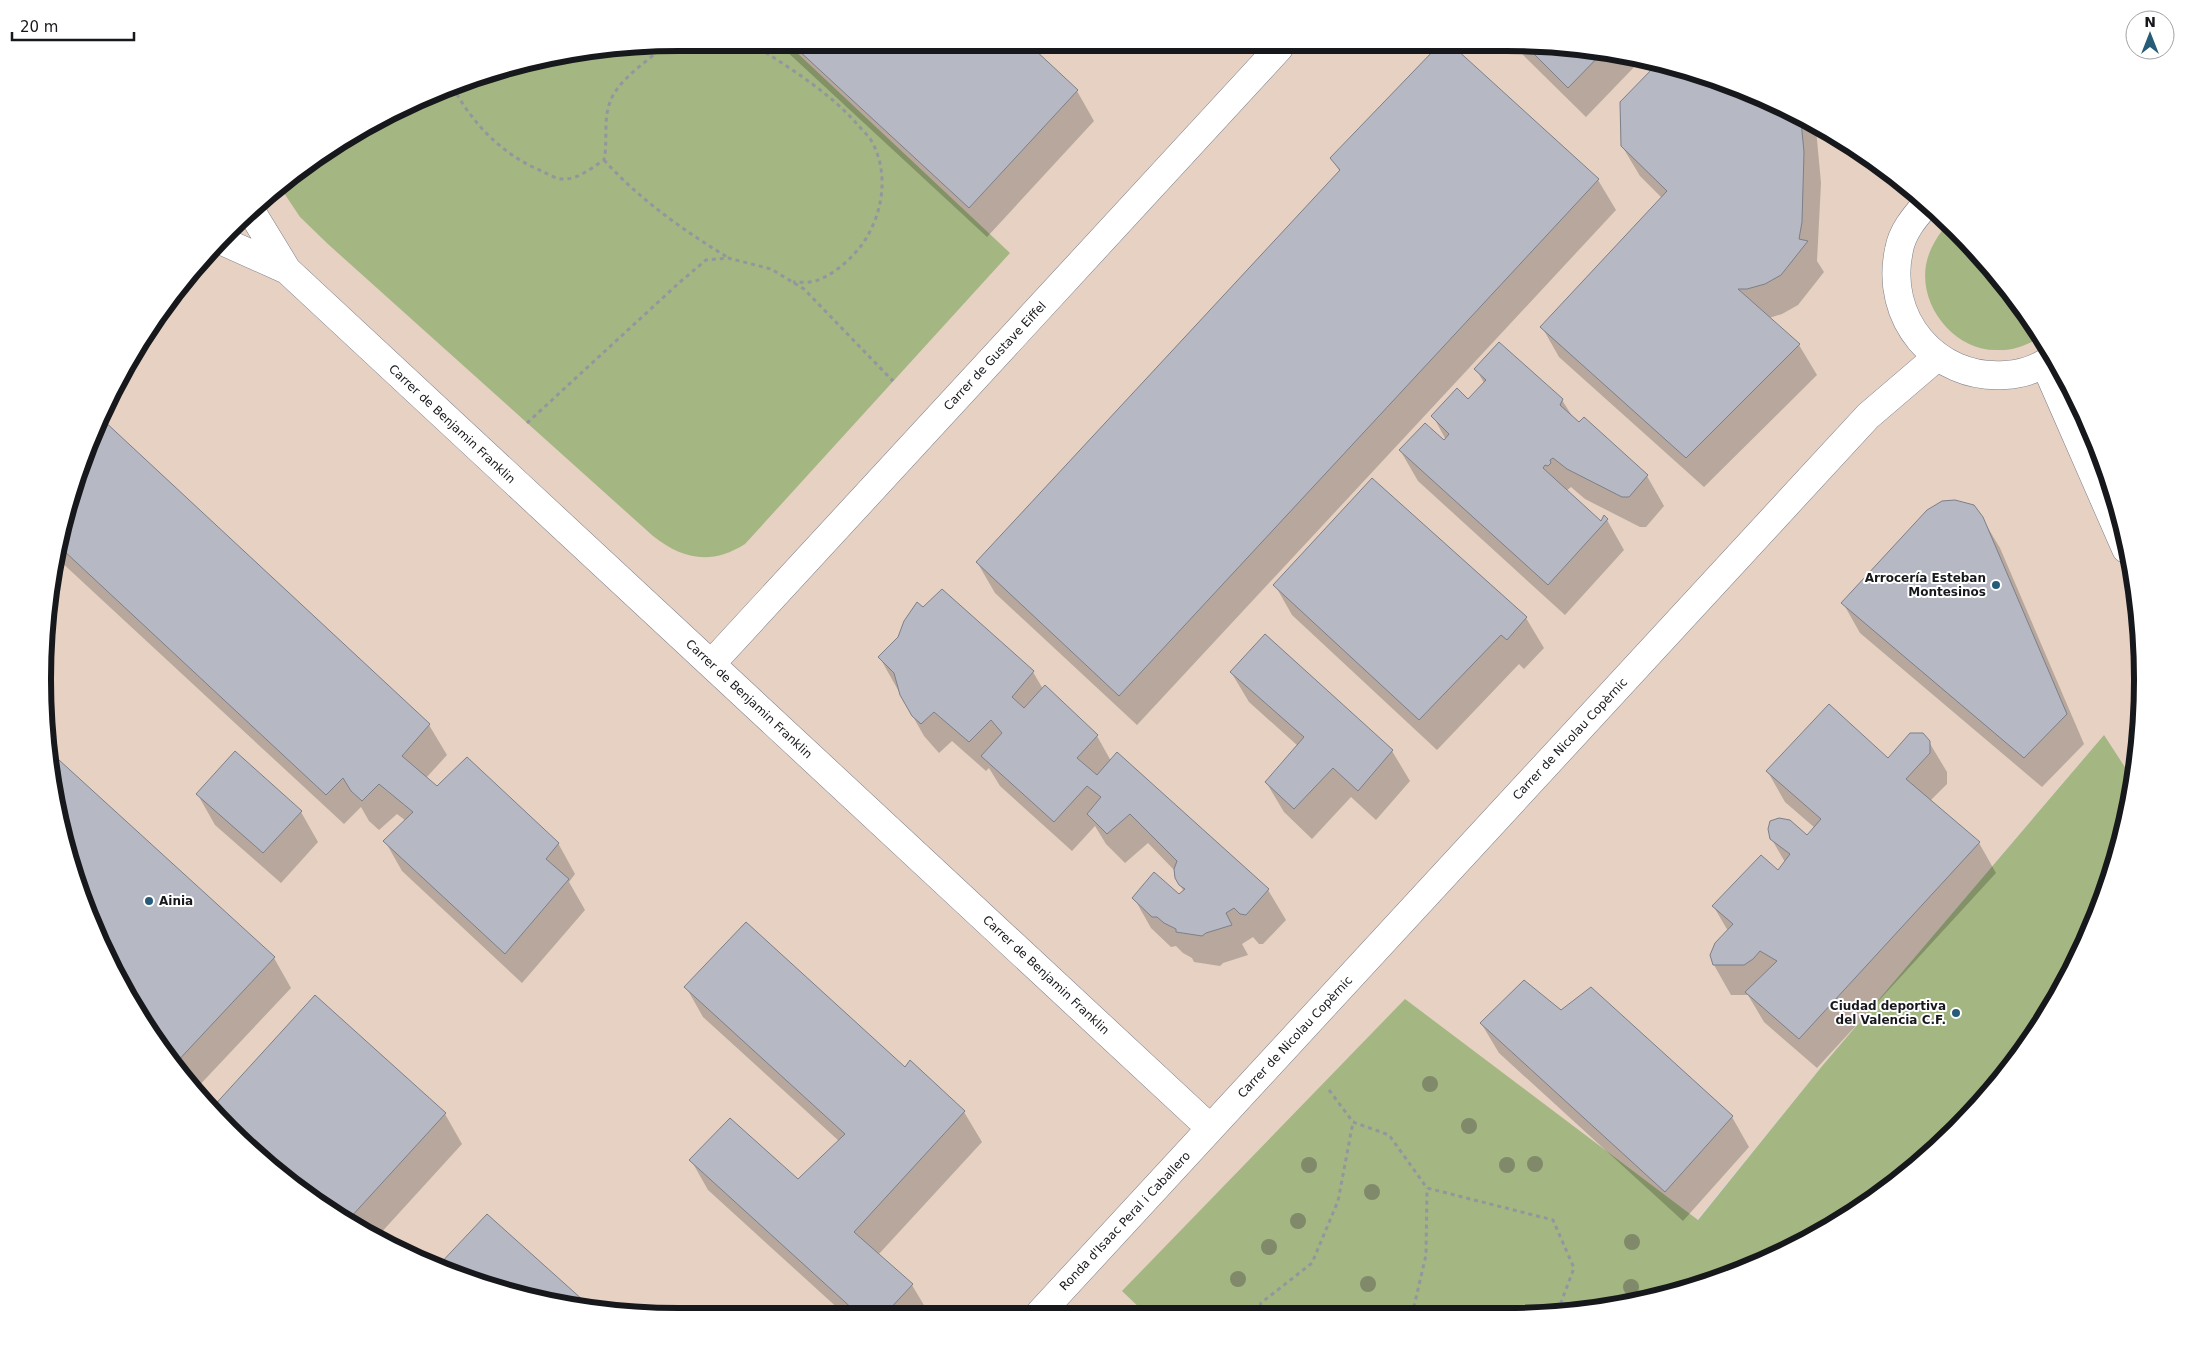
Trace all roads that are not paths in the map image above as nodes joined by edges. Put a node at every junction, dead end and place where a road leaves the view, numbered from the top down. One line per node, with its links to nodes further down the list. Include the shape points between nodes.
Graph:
1 (1276, 51): 10 (street, Carrer de Gustave Eiffel)
2 (1922, 209): 6 (street, via 1911,222 1899,249 1895,279 1901,308 1915,336)
3 (255, 217): 5 (street, Carrer de Benjamin Franklin)
4 (227, 243): 5 (street, Carrer de Benjamin Franklin)
5 (288, 270): 10 (street, Carrer de Benjamin Franklin)
6 (1936, 357): 7 (street, via 1962,370 1990,376 2018,374); 11 (street, Carrer de Nicolau Copèrnic, via 1868,416)
7 (2047, 361)
8 (2055, 375): 9 (street)
9 (2109, 507)
10 (711, 664): 11 (street, Carrer de Benjamin Franklin)
11 (1210, 1128): 12 (street, Ronda d'Isaac Peral i Caballero)
12 (1045, 1308)

